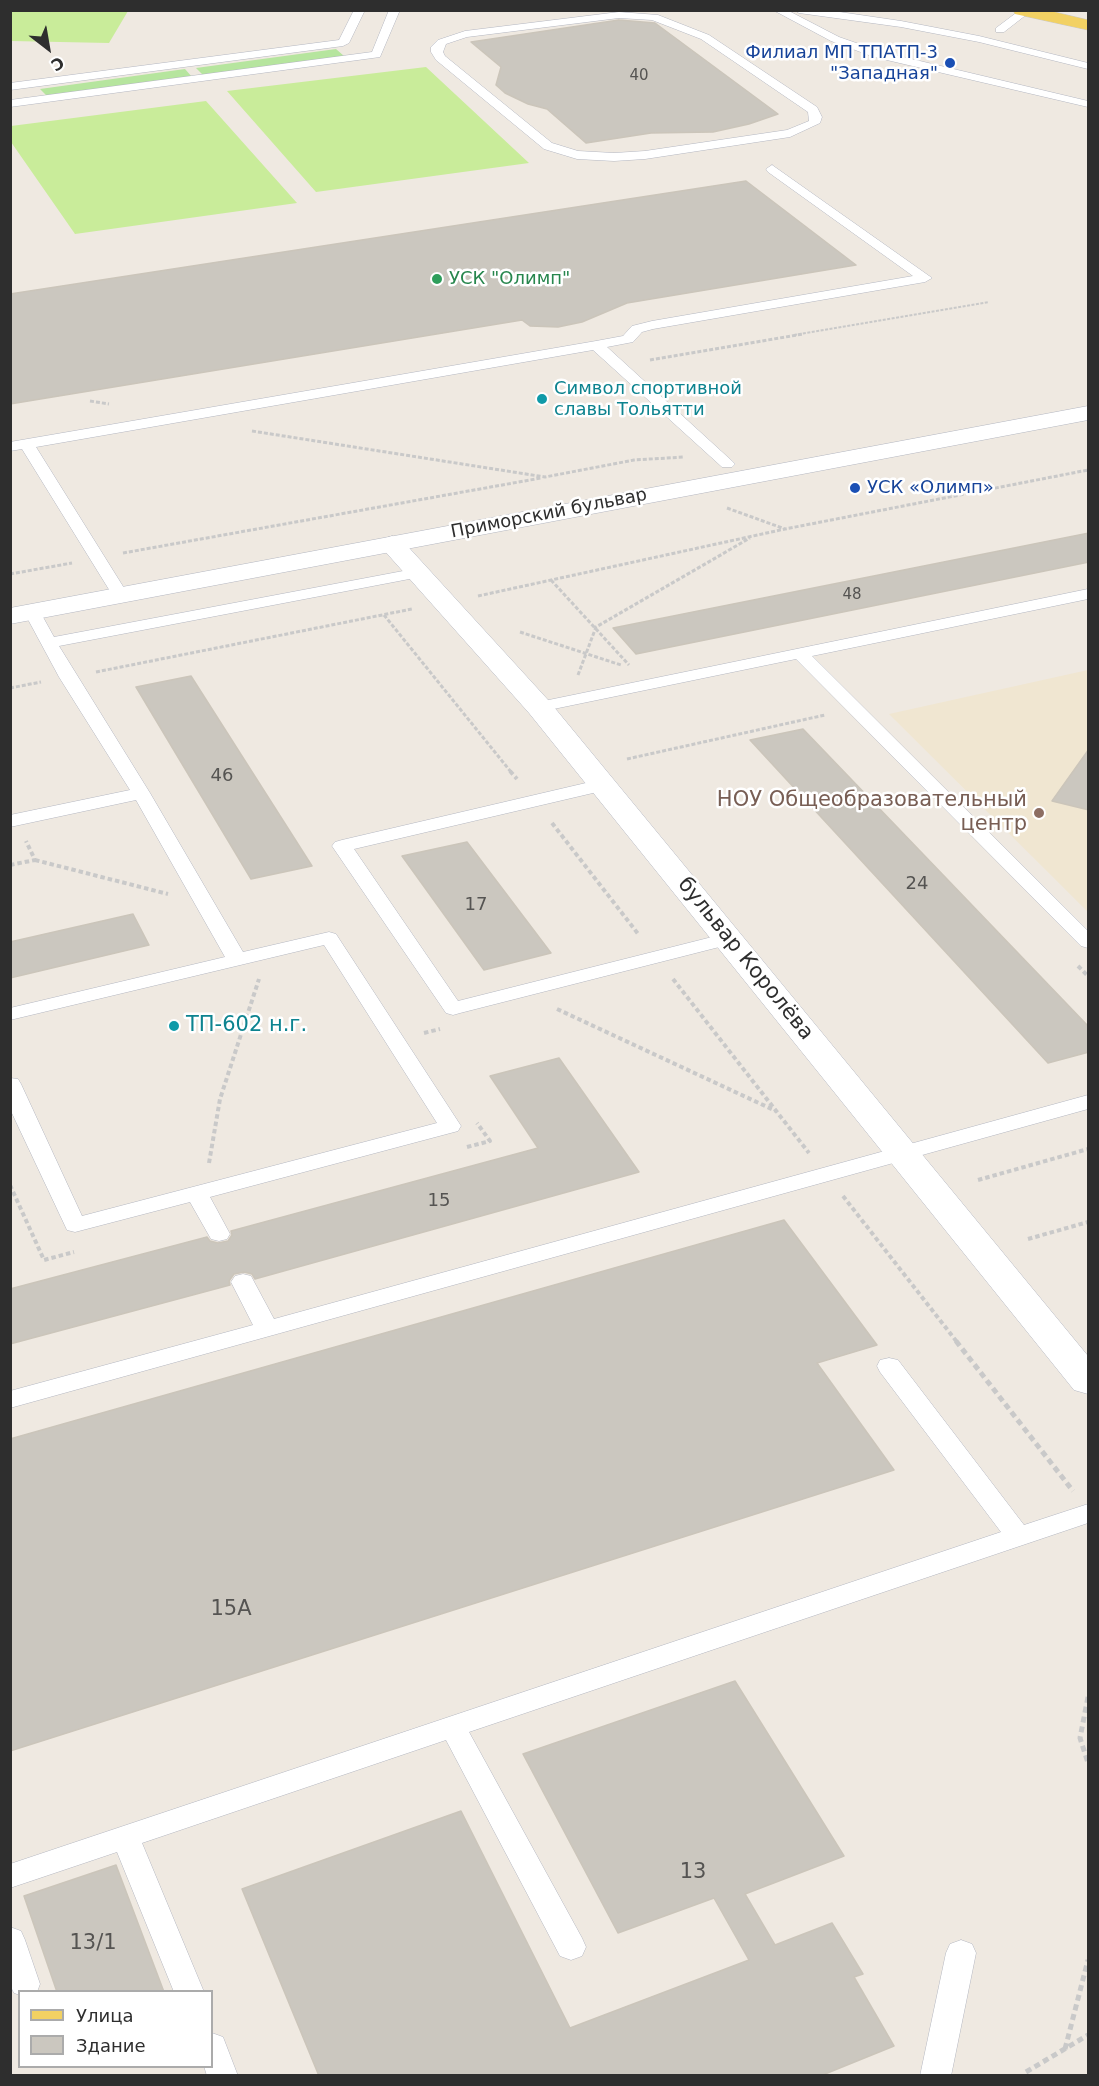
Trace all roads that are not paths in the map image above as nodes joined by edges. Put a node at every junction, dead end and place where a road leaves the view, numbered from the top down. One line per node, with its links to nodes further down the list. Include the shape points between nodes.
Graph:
1 (360, 10): 11 (lane, via 343,44)
2 (395, 10): 12 (lane, via 376,55)
3 (559, 10): 7 (lane)
4 (778, 10): 13 (lane, via 835,39 878,55)
5 (799, 10): 10 (lane, via 902,24)
6 (1024, 11): 8 (main road); 9 (lane)
7 (554, 23): 7 (lane, via 451,38 437,47 437,52 548,146 578,155 645,154 773,136 805,129 816,117 813,110 705,38 672,22 619,15)
8 (1089, 25)
9 (1000, 30)
10 (1089, 66)
11 (10, 87)
12 (10, 104)
13 (1089, 104)
14 (772, 169): 15 (lane, via 925,278 652,325 637,329 628,339)
15 (596, 345): 18 (lane); 19 (lane)
16 (1089, 395): 19 (main road)
17 (1089, 413): 20 (main road, Приморский бульвар)
18 (19, 446): 22 (lane)
19 (727, 464): 22 (main road)
20 (392, 544): 21 (main road, бульвар Королёва); 22 (main road, Приморский бульвар)
21 (419, 573): 26 (lane); 28 (main road, бульвар Королёва)
22 (109, 577): 24 (main road); 25 (main road, Приморский бульвар)
23 (1089, 594): 27 (lane)
24 (10, 597)
25 (21, 614): 26 (lane)
26 (49, 643): 30 (lane)
27 (799, 653): 28 (lane); 33 (lane)
28 (539, 707): 29 (main road, бульвар Королёва)
29 (603, 785): 32 (main road, бульвар Королёва); 32 (lane, via 342,846 453,1009)
30 (141, 793): 31 (lane); 34 (lane, via 204,903)
31 (10, 821)
32 (728, 939): 38 (main road, бульвар Королёва)
33 (1089, 942)
34 (247, 957): 35 (lane); 39 (lane, via 329,938 450,1126)
35 (10, 1014)
36 (10, 1084): 39 (lane, via 75,1225)
37 (1089, 1102): 38 (lane)
38 (903, 1154): 42 (lane); 44 (main road, бульвар Королёва)
39 (206, 1190): 40 (lane)
40 (219, 1234)
41 (243, 1282): 42 (lane)
42 (267, 1329): 45 (lane)
43 (889, 1366): 47 (lane)
44 (1089, 1381)
45 (10, 1400)
46 (1081, 1502): 47 (lane)
47 (1018, 1537): 48 (lane)
48 (453, 1728): 49 (lane); 52 (lane)
49 (126, 1839): 50 (lane); 55 (lane)
50 (10, 1876)
51 (10, 1940): 54 (lane)
52 (571, 1947)
53 (961, 1953): 58 (lane)
54 (25, 1984)
55 (188, 1990)
56 (213, 2050): 57 (lane)
57 (223, 2076)
58 (935, 2076)

